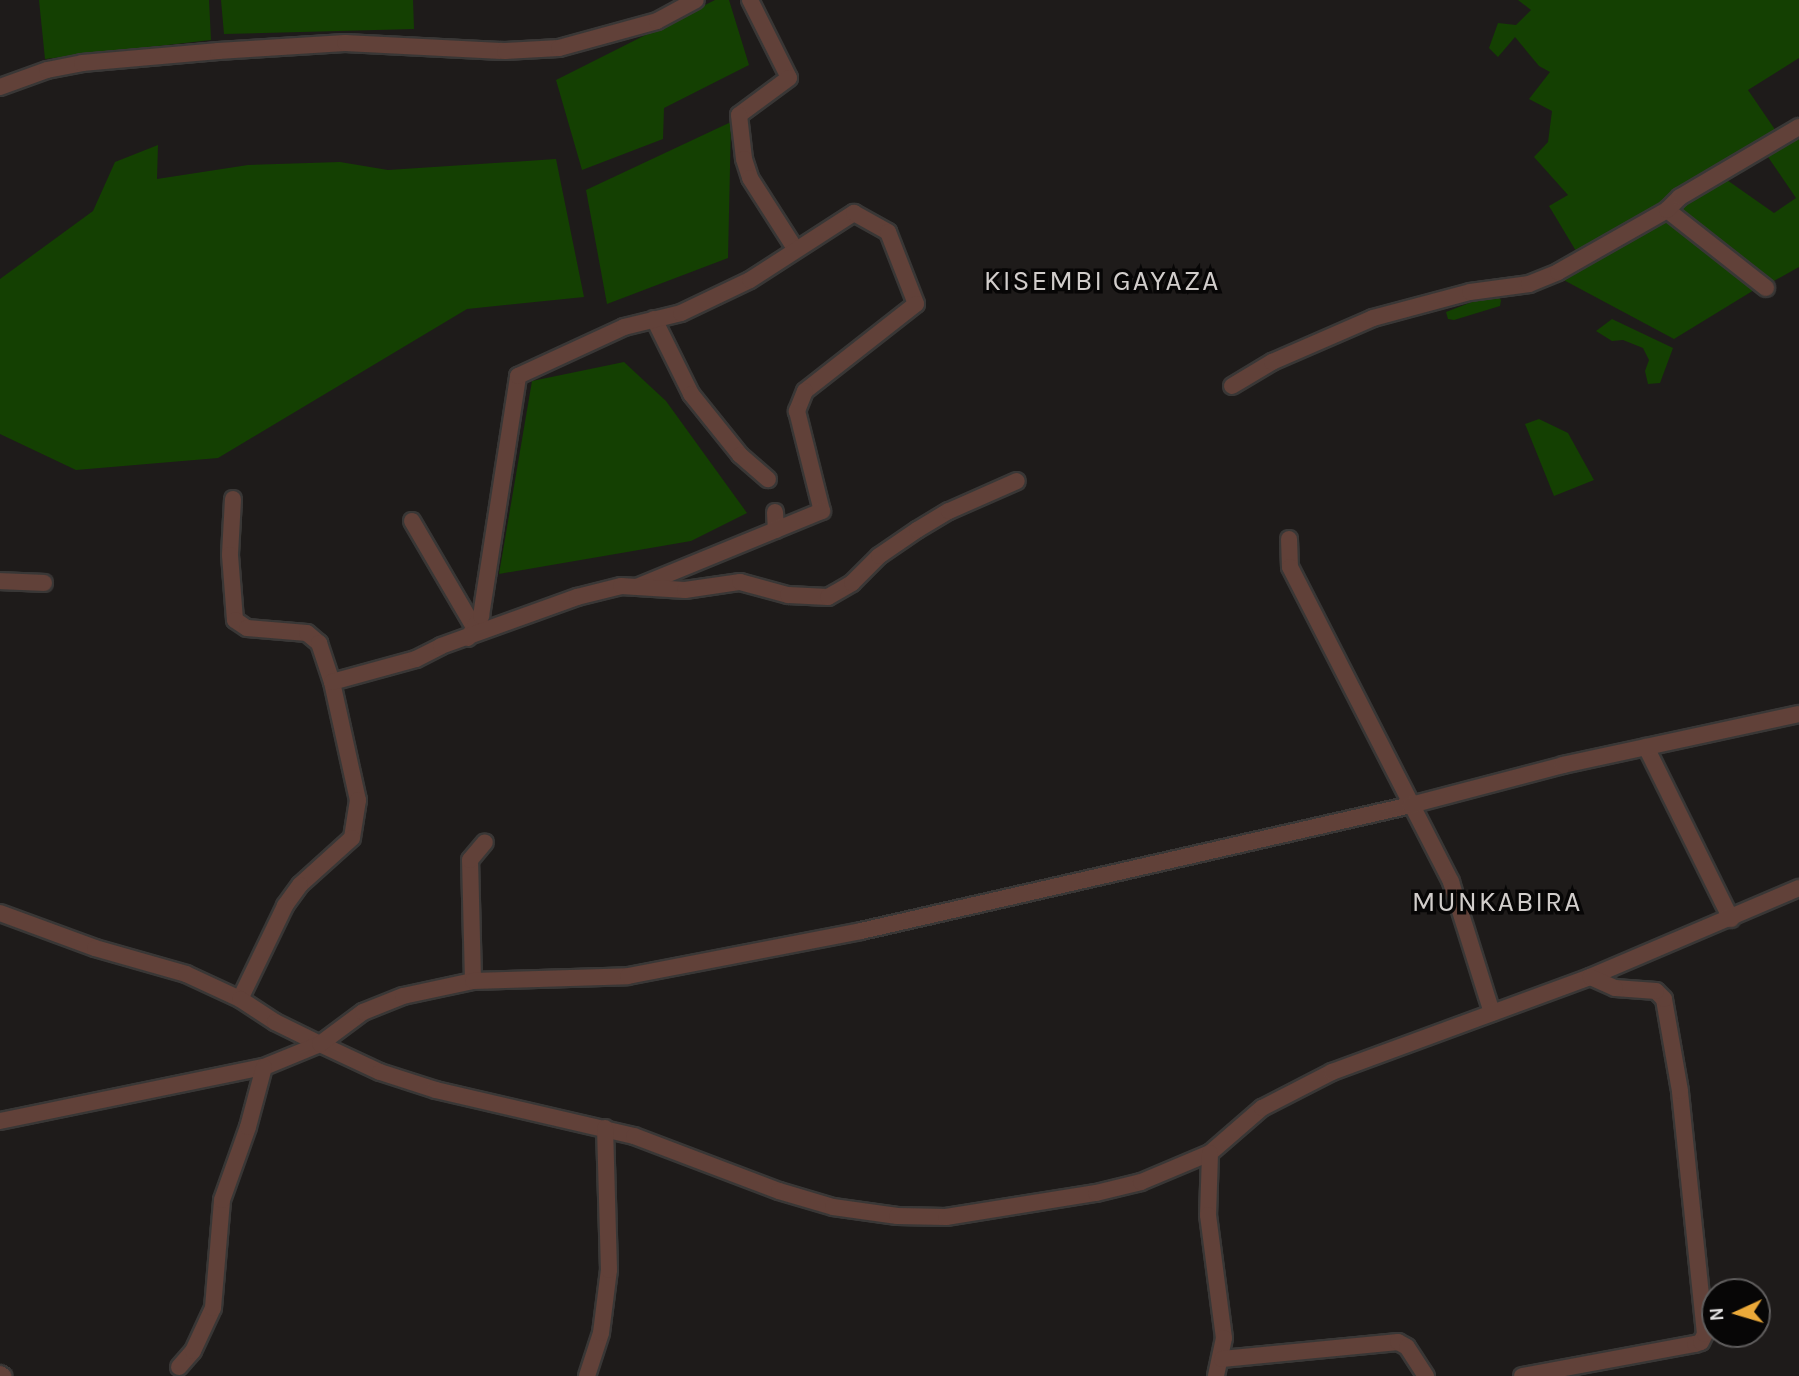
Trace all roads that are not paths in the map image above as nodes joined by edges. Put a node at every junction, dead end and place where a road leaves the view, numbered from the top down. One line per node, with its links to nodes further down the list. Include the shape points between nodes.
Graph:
1 (696, 0): 3 (street, via 657,21 559,48 505,51 345,43 218,51 82,63)
2 (750, 0): 6 (street, via 789,78 739,115 744,159 750,178)
3 (0, 87)
4 (1799, 127): 5 (street)
5 (1667, 209): 7 (street); 9 (street, via 1529,284 1470,292 1373,318 1284,356)
6 (796, 250): 8 (street, via 750,280 681,313); 15 (street, via 855,214 888,232 916,304 805,391 797,411 822,511)
7 (1766, 288)
8 (654, 319): 10 (street, via 691,394 740,455); 20 (street, via 624,327 518,376 481,616)
9 (1232, 386)
10 (768, 479)
11 (1017, 481): 19 (street, via 917,530 828,597 788,595 740,582 685,590)
12 (233, 499): 21 (street, via 230,555 235,620 247,628 313,636 323,649)
13 (775, 512): 15 (street)
14 (412, 520): 20 (street)
15 (776, 530): 19 (street)
16 (1289, 539): 24 (street, via 1290,567)
17 (0, 581): 18 (street)
18 (44, 583)
19 (639, 586): 20 (street, via 577,597)
20 (471, 633): 21 (street, via 416,659)
21 (332, 682): 31 (street, via 358,800 352,838 300,885 285,906)
22 (1799, 714): 23 (street)
23 (1646, 747): 24 (street); 28 (street)
24 (1411, 805): 30 (street, via 861,931 628,976); 32 (street, via 1451,882)
25 (485, 842): 30 (street, via 470,860)
26 (1799, 888): 28 (street)
27 (0, 913): 31 (street, via 186,974)
28 (1731, 919): 29 (street)
29 (1590, 977): 32 (street); 43 (street, via 1615,988 1656,991 1664,999 1680,1091 1704,1334 1695,1344)
30 (472, 981): 33 (street, via 403,996 373,1008)
31 (240, 999): 33 (street)
32 (1492, 1013): 37 (street, via 1294,1090 1262,1108)
33 (320, 1044): 34 (street); 36 (street, via 380,1072 436,1090)
34 (264, 1067): 35 (street); 39 (street, via 222,1200 213,1308 193,1351)
35 (0, 1121)
36 (605, 1128): 37 (street, via 833,1207 912,1217 984,1213 1096,1193 1141,1182); 40 (street, via 608,1269 601,1333)
37 (1210, 1153): 38 (street, via 1208,1215 1224,1338)
38 (1222, 1359): 41 (street); 42 (street, via 1398,1342 1407,1347)
39 (178, 1367)
40 (587, 1376)
41 (1216, 1376)
42 (1426, 1376)
43 (1522, 1376)

